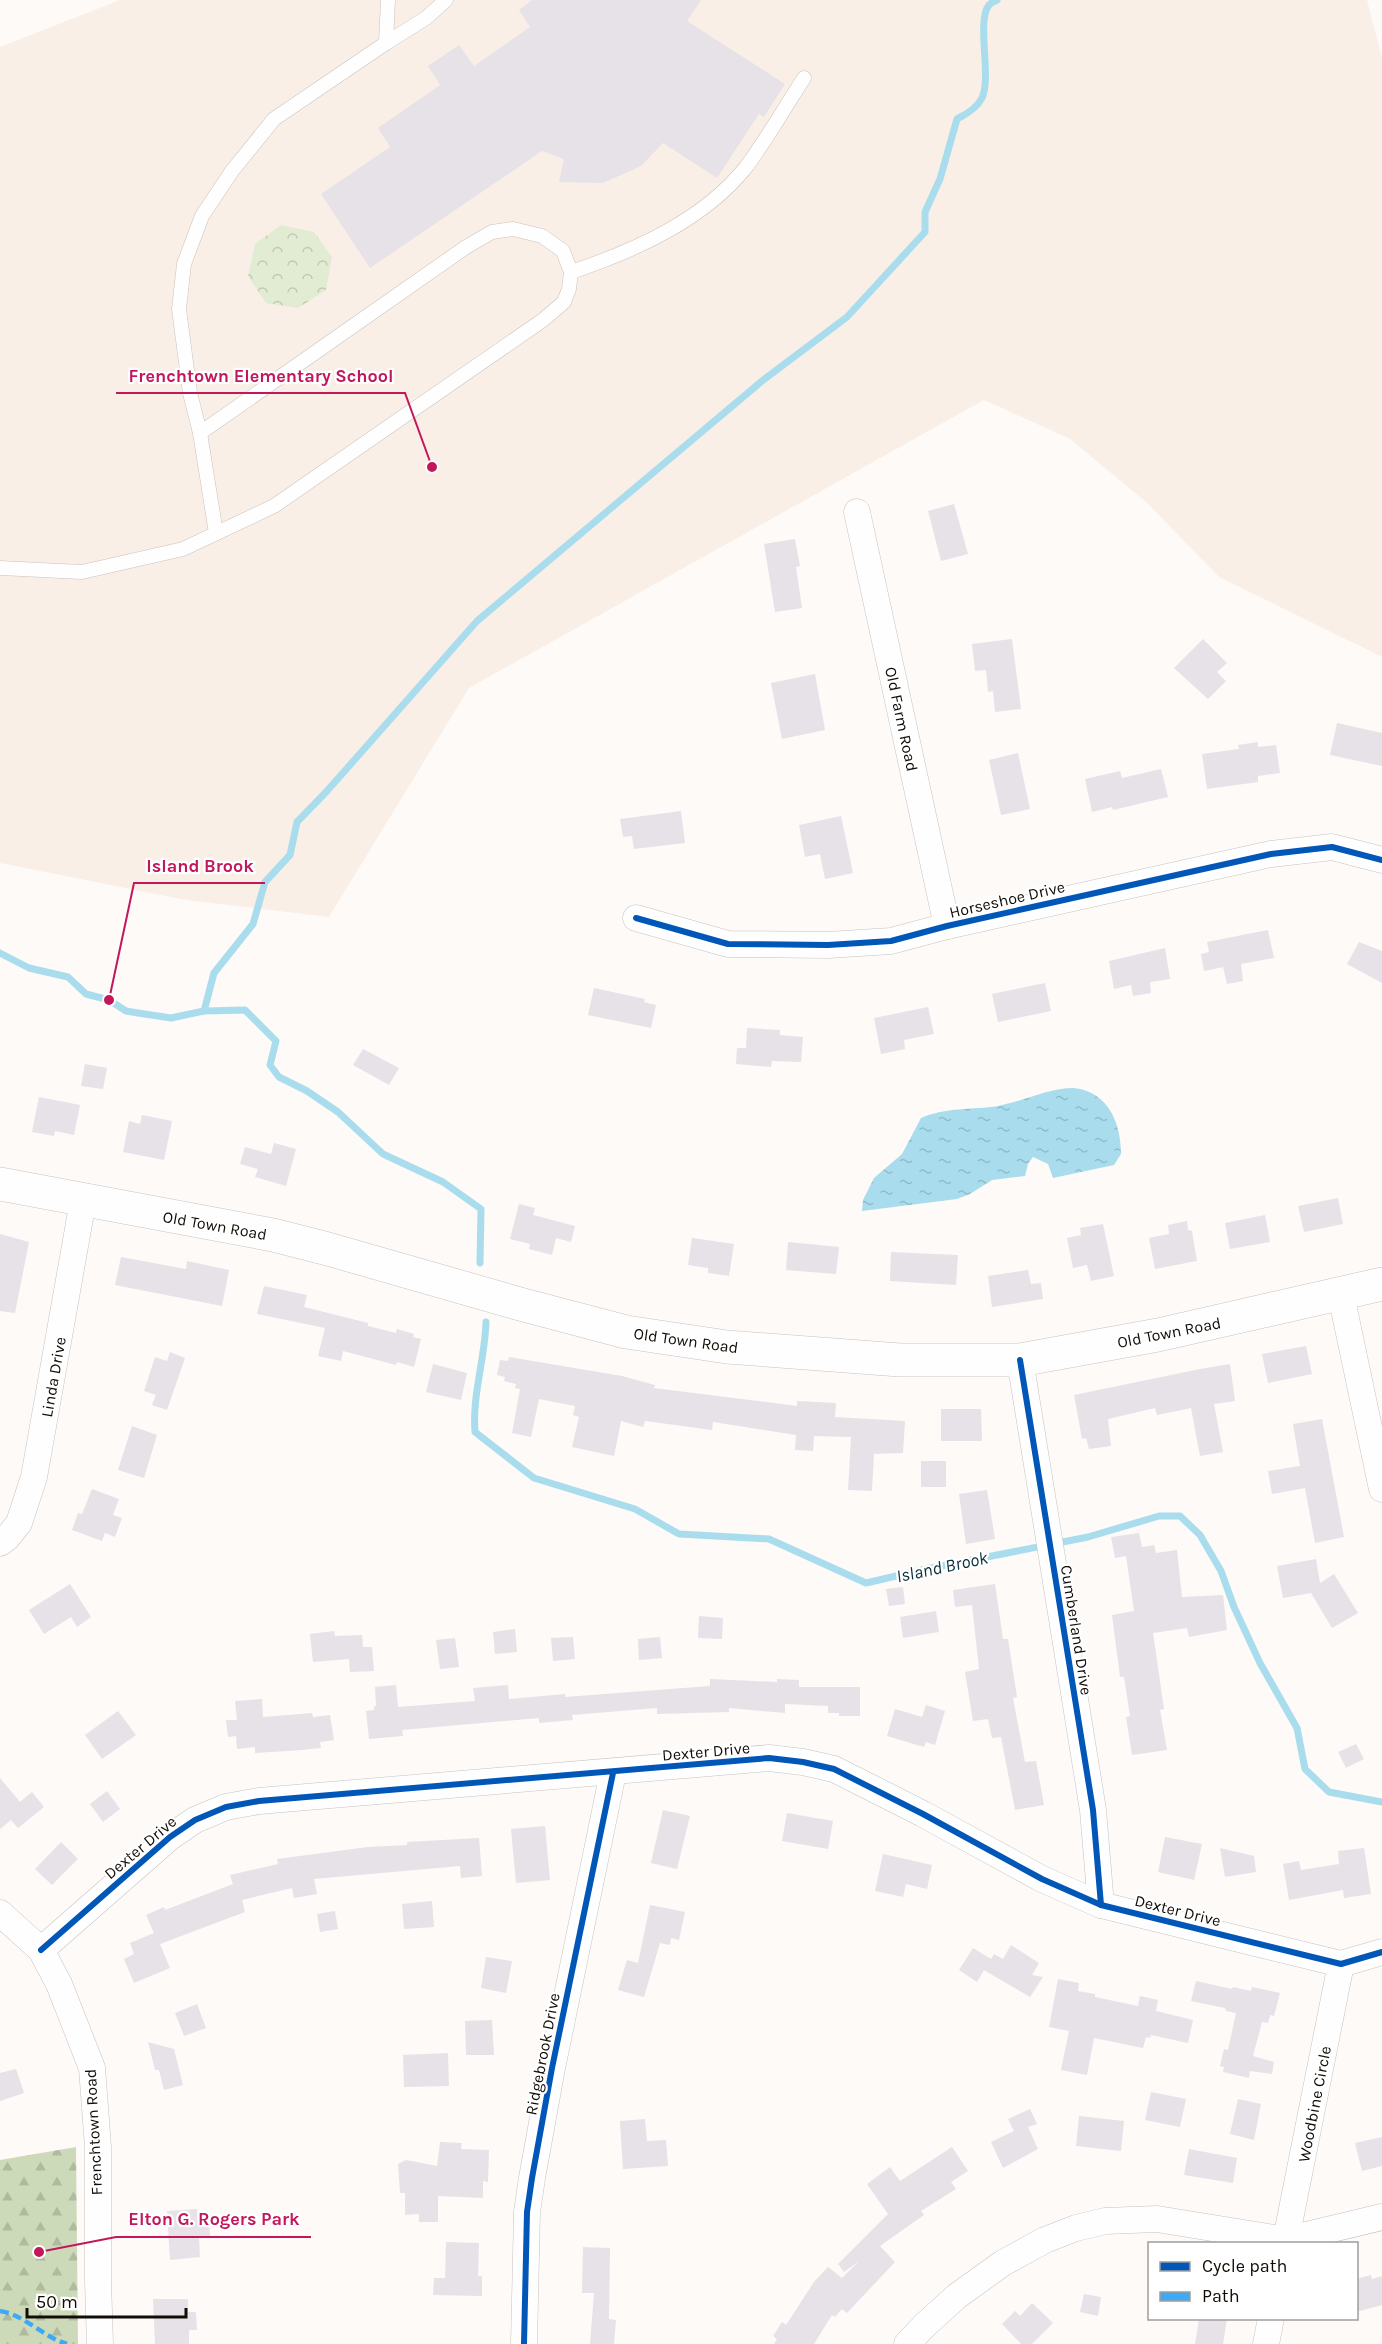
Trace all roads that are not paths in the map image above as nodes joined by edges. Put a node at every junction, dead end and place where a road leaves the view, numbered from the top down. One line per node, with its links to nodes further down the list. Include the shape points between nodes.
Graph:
1 (388, 0): 3 (lane)
2 (446, 0): 3 (lane)
3 (386, 43): 6 (lane, via 274,119 202,216 184,264 179,309 190,393)
4 (804, 78): 5 (lane, via 745,168 704,208 648,241)
5 (572, 272): 6 (lane, via 563,251 542,236 513,229 492,232); 8 (lane, via 564,302 543,320 274,506)
6 (200, 433): 8 (lane)
7 (857, 512): 12 (street, Old Farm Road)
8 (216, 534): 9 (lane, via 183,549 82,572)
9 (0, 568)
10 (1382, 860): 12 (street, Horseshoe Drive, via 1332,847 1271,854)
11 (636, 918): 12 (street, Horseshoe Drive, via 728,944 891,941)
12 (947, 926)
13 (0, 1184): 14 (main road, Old Town Road)
14 (83, 1201): 17 (main road, Old Town Road, via 306,1243 626,1332 739,1348 900,1360); 19 (street, Linda Drive, via 34,1477 19,1523)
15 (1382, 1284): 16 (main road, Old Town Road)
16 (1341, 1295): 17 (main road, Old Town Road); 18 (street)
17 (1020, 1360): 21 (street, Cumberland Drive, via 1093,1810)
18 (1382, 1489)
19 (0, 1543)
20 (613, 1773): 21 (street, Dexter Drive, via 769,1758 834,1769 1042,1879); 23 (street, Dexter Drive, via 259,1801 226,1807 195,1820 170,1837); 30 (street, Ridgebrook Drive, via 532,2178 527,2212)
21 (1101, 1905): 25 (street, Dexter Drive)
22 (0, 1913): 23 (street, Frenchtown Road)
23 (41, 1950): 29 (street, Frenchtown Road, via 59,1984 92,2068 98,2147)
24 (1382, 1952): 25 (street)
25 (1341, 1964): 27 (street, Woodbine Circle)
26 (1382, 2217): 27 (street)
27 (1286, 2242): 31 (street, via 1157,2219 1106,2221 1076,2228 1003,2263 957,2296)
28 (1271, 2320): 32 (street)
29 (100, 2344)
30 (524, 2344)
31 (907, 2344)
32 (1266, 2344)

